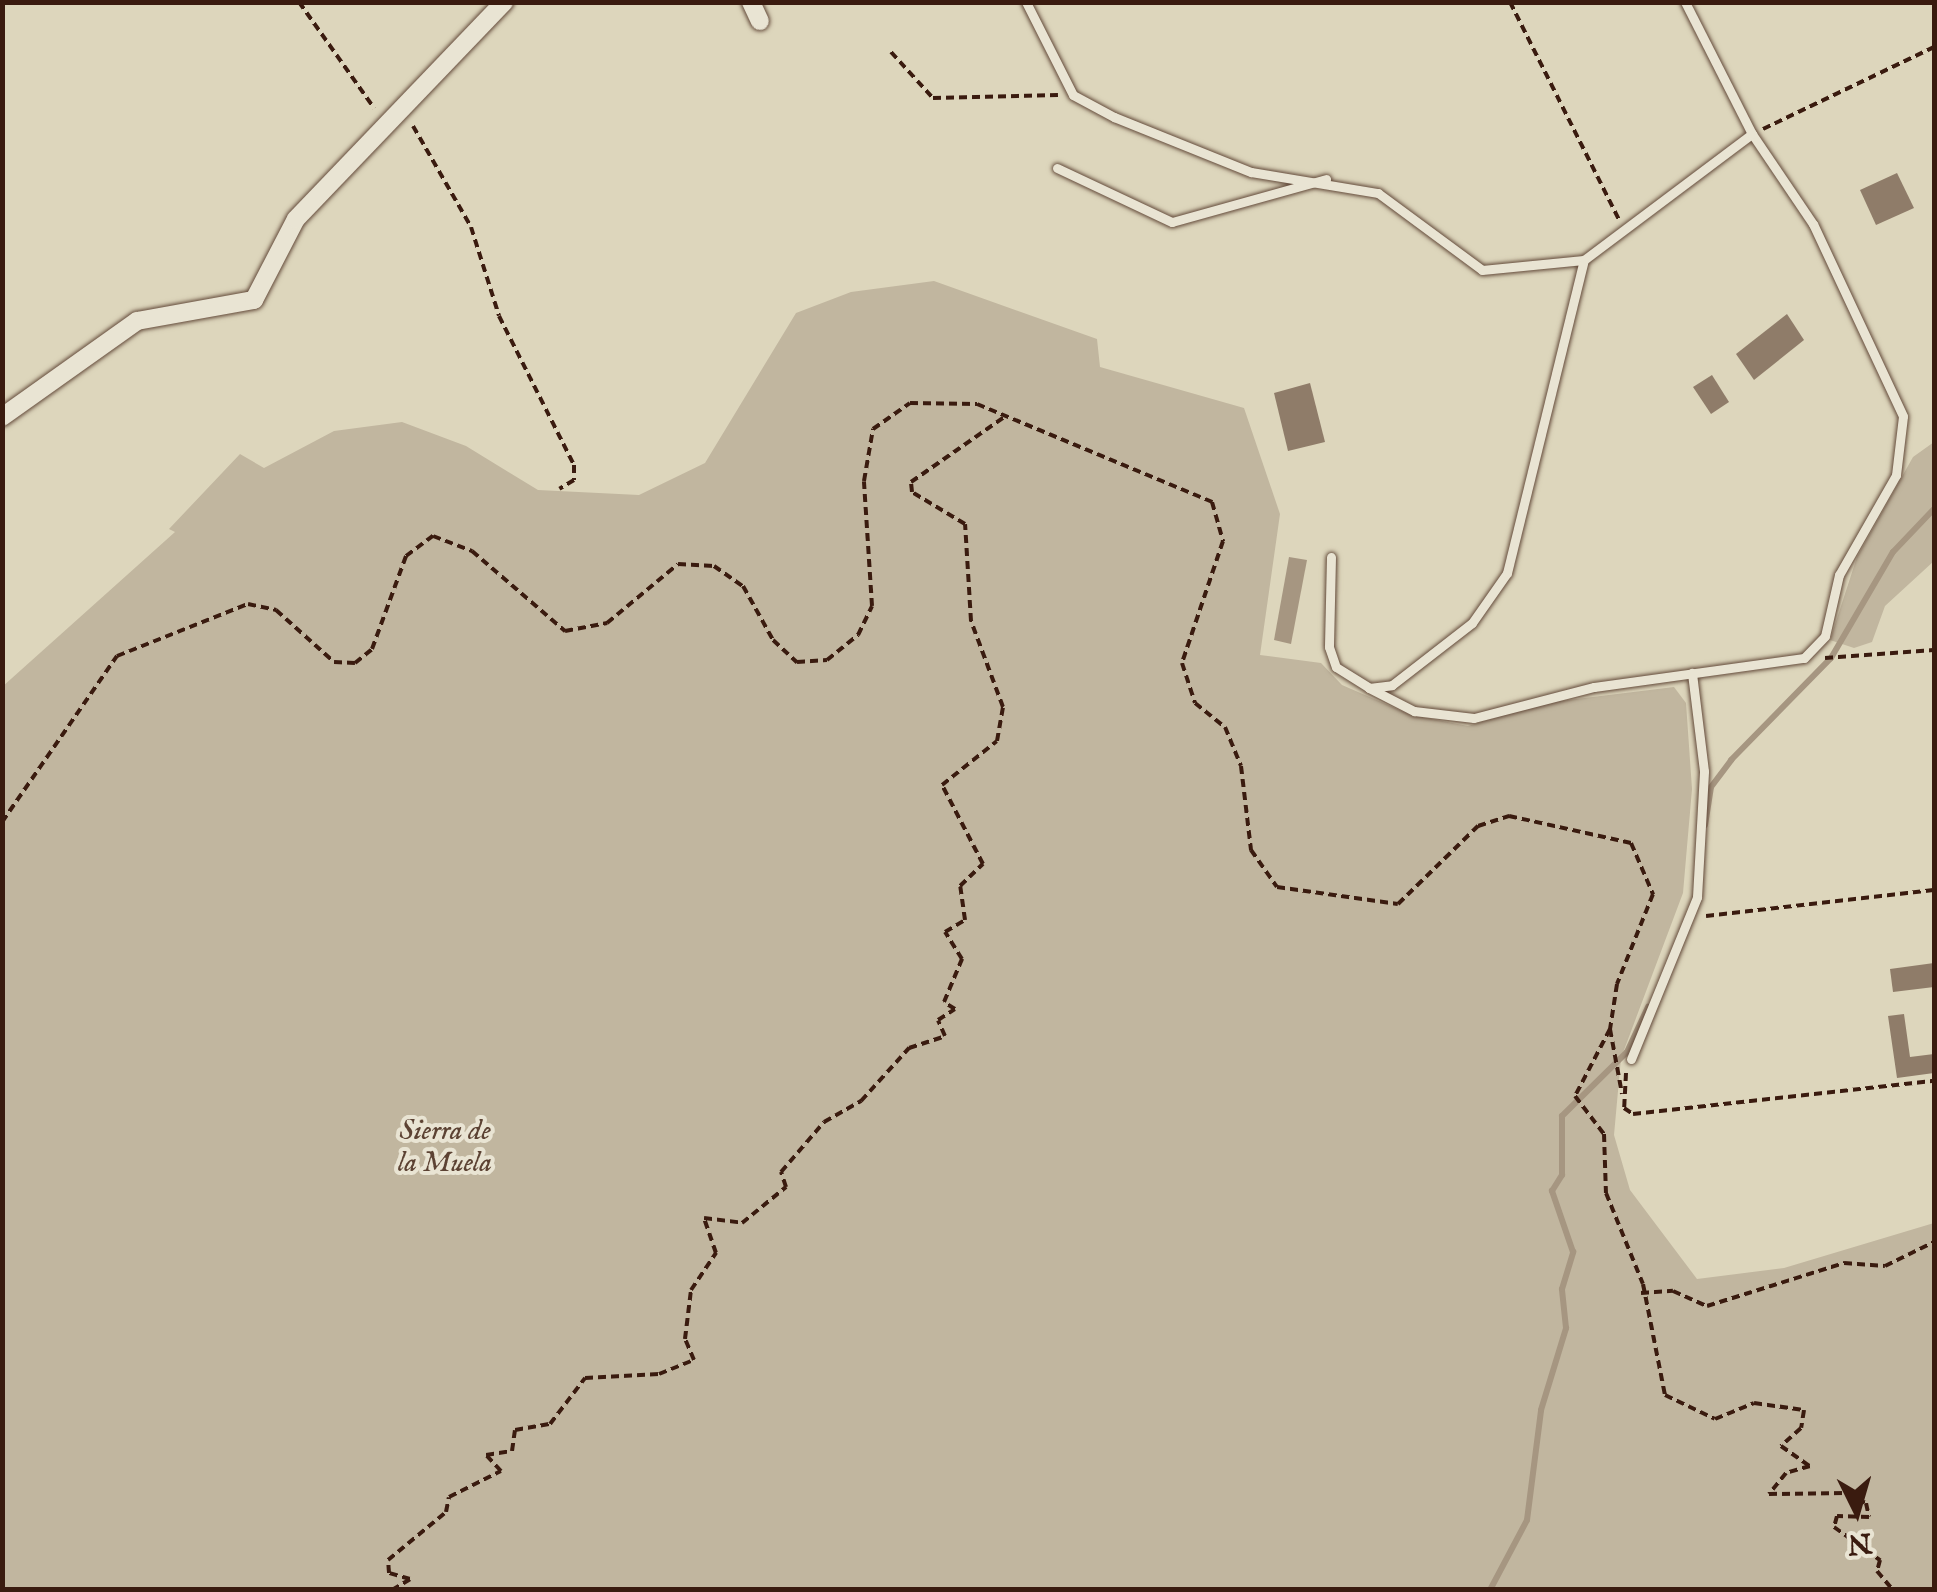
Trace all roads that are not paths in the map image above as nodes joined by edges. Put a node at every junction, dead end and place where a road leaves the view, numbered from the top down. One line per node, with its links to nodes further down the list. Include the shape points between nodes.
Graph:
1 (504, 2): 10 (street, via 296,218 254,300 136,320)
2 (751, 2): 5 (street)
3 (1026, 2): 8 (lane, via 1073,95 1251,172)
4 (1685, 2): 6 (lane)
5 (760, 21)
6 (1752, 134): 9 (lane, via 1621,224); 12 (lane, via 1813,224 1903,416 1896,475 1840,575 1825,636 1804,658)
7 (1057, 168): 8 (lane, via 1172,222)
8 (1326, 178): 9 (lane, via 1409,208 1482,270)
9 (1584, 260): 13 (lane, via 1507,573 1448,646 1392,685)
10 (2, 417)
11 (1330, 558): 13 (lane, via 1329,647 1336,667)
12 (1692, 674): 13 (lane, via 1474,718 1414,711); 14 (lane, via 1704,849 1692,920)
13 (1370, 688)
14 (1631, 1059)

